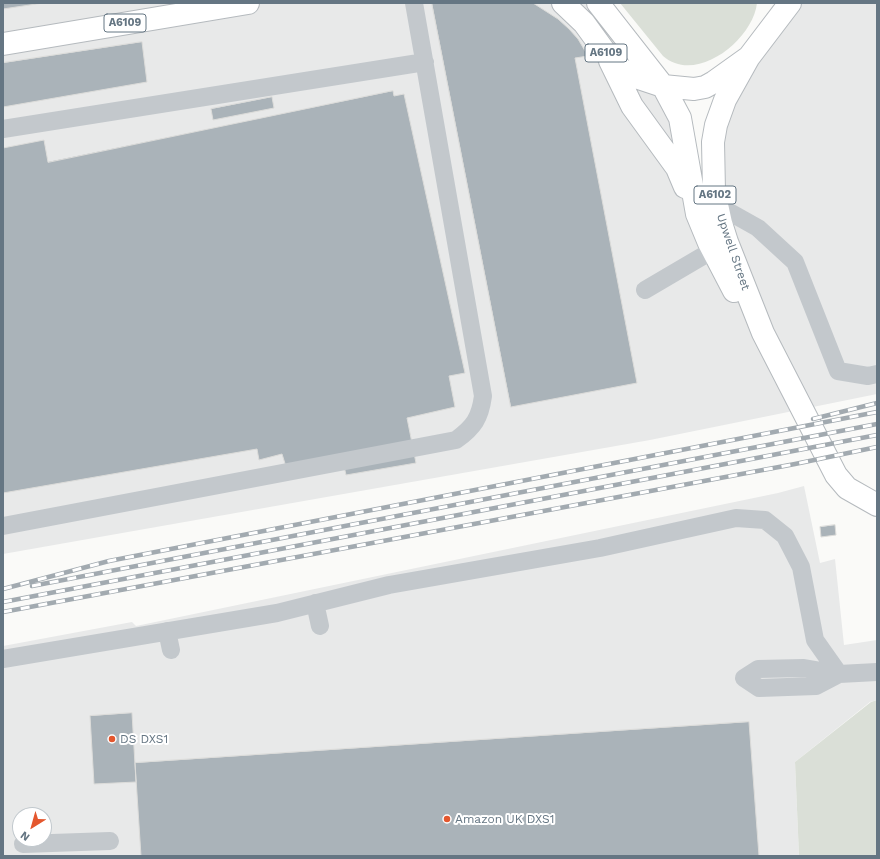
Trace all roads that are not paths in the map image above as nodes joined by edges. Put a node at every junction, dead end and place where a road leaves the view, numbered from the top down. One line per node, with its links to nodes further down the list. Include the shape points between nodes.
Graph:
1 (248, 3): 9 (main road, A6109)
2 (414, 3): 12 (lane)
3 (563, 3): 10 (main road, A6109, via 584,23)
4 (598, 3): 8 (main road, Upwell Street)
5 (612, 3): 8 (main road)
6 (790, 3): 7 (main road)
7 (777, 12): 11 (main road)
8 (616, 27): 13 (main road, Upwell Street)
9 (3, 44)
10 (608, 56): 13 (main road, A6109, via 628,74); 16 (main road, via 632,106 677,168)
11 (749, 57): 13 (main road, via 705,86); 15 (main road, Upwell Street / A6102, via 725,100 714,132 714,191)
12 (425, 62): 14 (lane); 21 (lane, via 483,396 481,412 470,430 456,440)
13 (662, 86): 16 (main road, Upwell Street / A6102, via 680,118)
14 (3, 129)
15 (717, 205): 17 (main road, Upwell Street / A6102); 19 (lane, via 758,228 795,262 838,371 868,376)
16 (697, 214): 17 (main road, Upwell Street / A6102)
17 (720, 246): 18 (lane); 20 (main road, Upwell Street / A6102, via 836,475 847,488)
18 (645, 290)
19 (877, 374)
20 (877, 506)
21 (3, 526)
22 (315, 603): 23 (lane); 24 (lane, via 277,613); 27 (lane, via 389,585 600,548 736,518 764,520 785,536 798,560 815,640 839,674)
23 (320, 626)
24 (167, 631): 25 (lane); 26 (lane, via 51,659)
25 (171, 650)
26 (7, 663)
27 (877, 672)
28 (110, 841): 29 (lane)
29 (52, 843)

